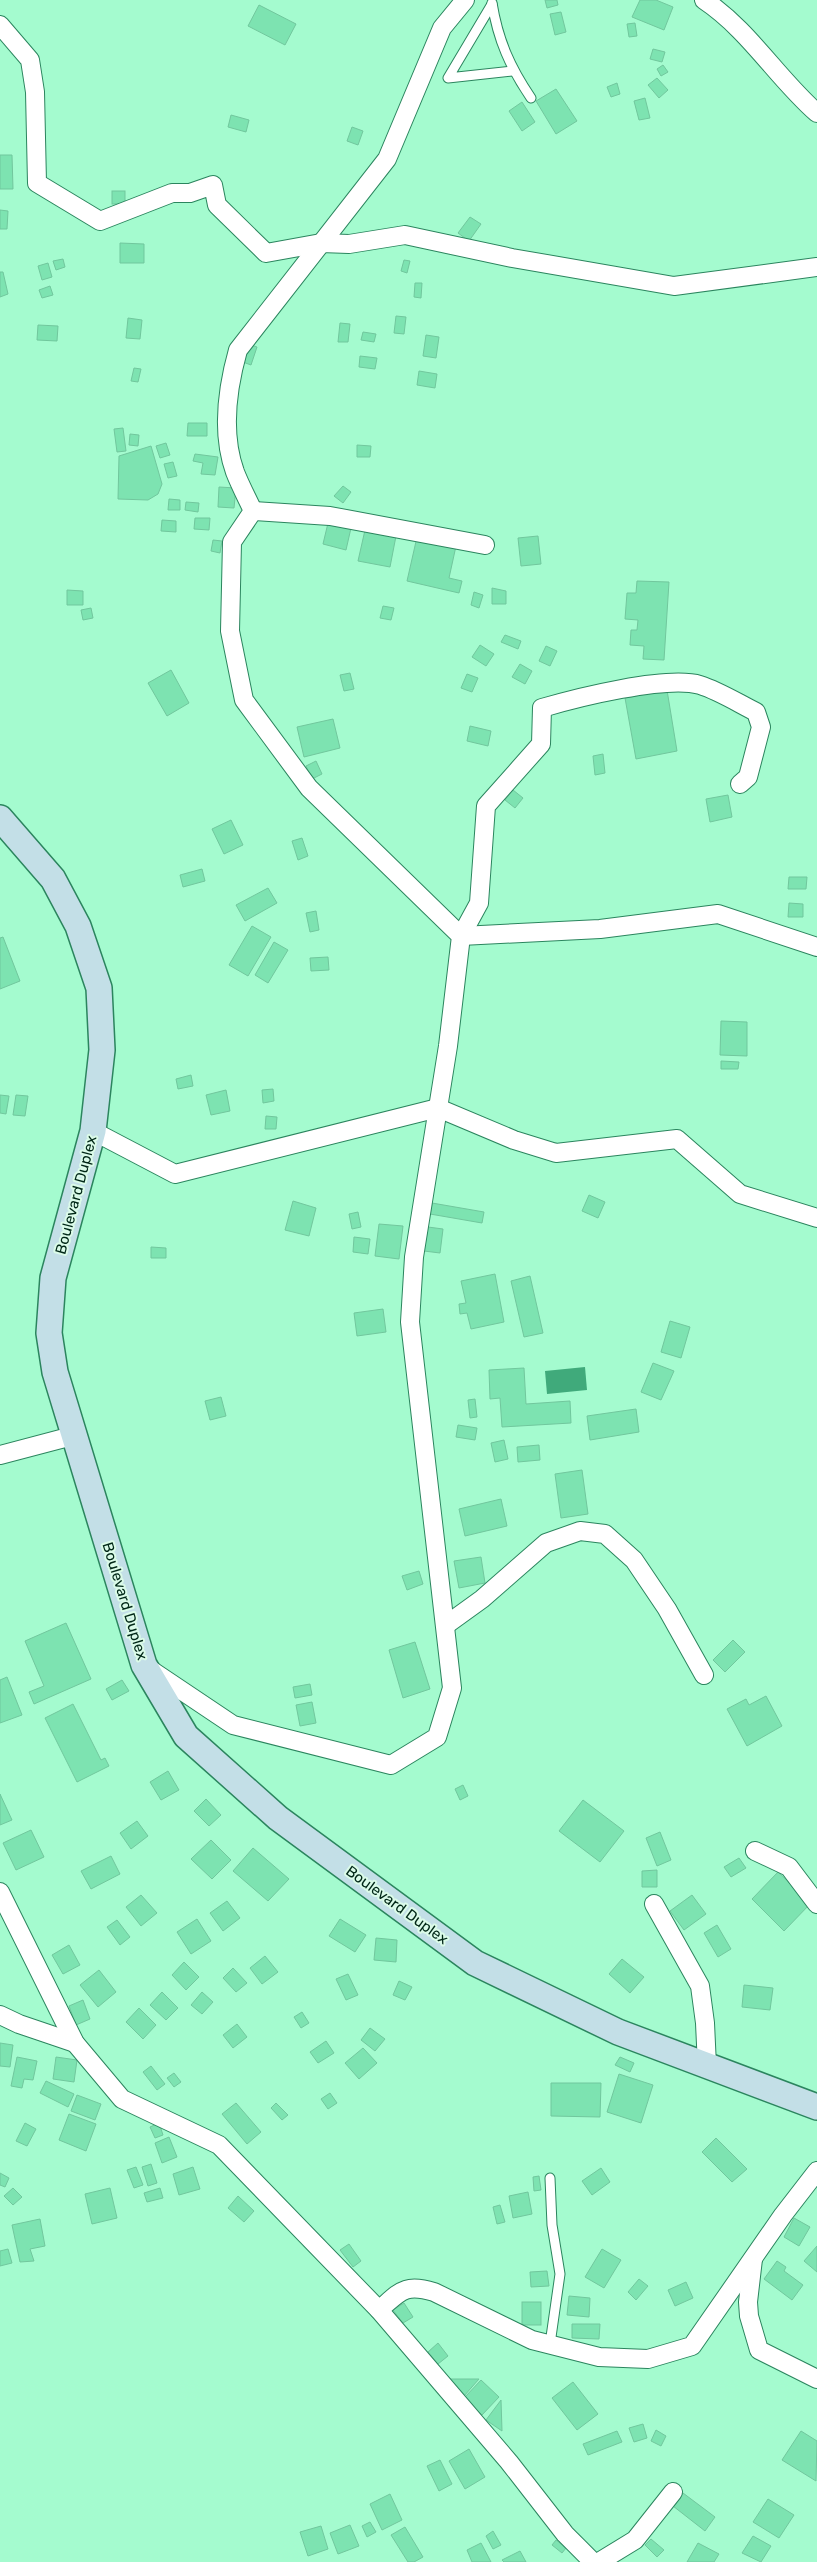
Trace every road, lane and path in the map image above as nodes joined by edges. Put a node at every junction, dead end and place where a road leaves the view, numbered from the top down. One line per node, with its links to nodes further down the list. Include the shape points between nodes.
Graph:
1 (465, 0): 8 (street, via 442,28 388,159)
2 (704, 0): 7 (street, via 726,15)
3 (492, 2): 5 (lane); 5 (lane, via 448,78)
4 (0, 25): 8 (street, via 30,60 35,92 37,183 100,221 172,193 190,194 213,185 217,205 266,253)
5 (512, 71): 6 (lane)
6 (531, 98)
7 (817, 113)
8 (321, 243): 9 (street, via 349,244 404,236 674,286); 10 (street, via 238,350 229,384 227,428 235,471)
9 (817, 267)
10 (253, 511): 11 (street, via 330,516); 14 (street, via 232,542 230,631 244,700 310,788)
11 (485, 545)
12 (740, 784): 14 (street, via 748,777 761,727 756,712 700,684 660,683 582,696 542,708 541,744 486,806 479,903)
13 (0, 818): 17 (street, Boulevard Duplex, via 53,879 78,926 99,988 102,1050)
14 (461, 936): 15 (street, via 600,929 718,914); 16 (street)
15 (817, 947)
16 (438, 1108): 17 (street, via 175,1174); 18 (street, via 514,1140 556,1153 677,1139 740,1194); 21 (street, via 414,1257 410,1322)
17 (93, 1131): 19 (street, Boulevard Duplex, via 53,1278 49,1333 55,1372)
18 (817, 1218)
19 (76, 1435): 20 (street); 22 (street, Boulevard Duplex)
20 (0, 1455)
21 (446, 1624): 22 (street, via 452,1688 437,1737 391,1765 233,1725); 23 (street, via 482,1599 546,1543 580,1532 605,1534 634,1560 667,1609)
22 (144, 1664): 30 (street, Boulevard Duplex, via 186,1736 278,1818 475,1963 618,2032)
23 (704, 1675)
24 (755, 1851): 27 (street, via 789,1867)
25 (0, 1892): 29 (street)
26 (654, 1904): 30 (street, via 700,1986)
27 (817, 1904)
28 (0, 2014): 29 (street, via 19,2024)
29 (75, 2042): 35 (street, via 122,2099 219,2145)
30 (707, 2066): 31 (street, Boulevard Duplex)
31 (817, 2107)
32 (817, 2171): 34 (street)
33 (550, 2178): 36 (lane, via 552,2225 560,2274)
34 (754, 2256): 36 (street, via 692,2346 648,2359 599,2357); 37 (street, via 748,2302 759,2350)
35 (378, 2310): 36 (street, via 403,2290 418,2287 532,2340); 39 (street, via 509,2462 565,2534)
36 (550, 2344)
37 (817, 2379)
38 (673, 2492): 40 (street, via 635,2540)
39 (593, 2562)
40 (599, 2562)

